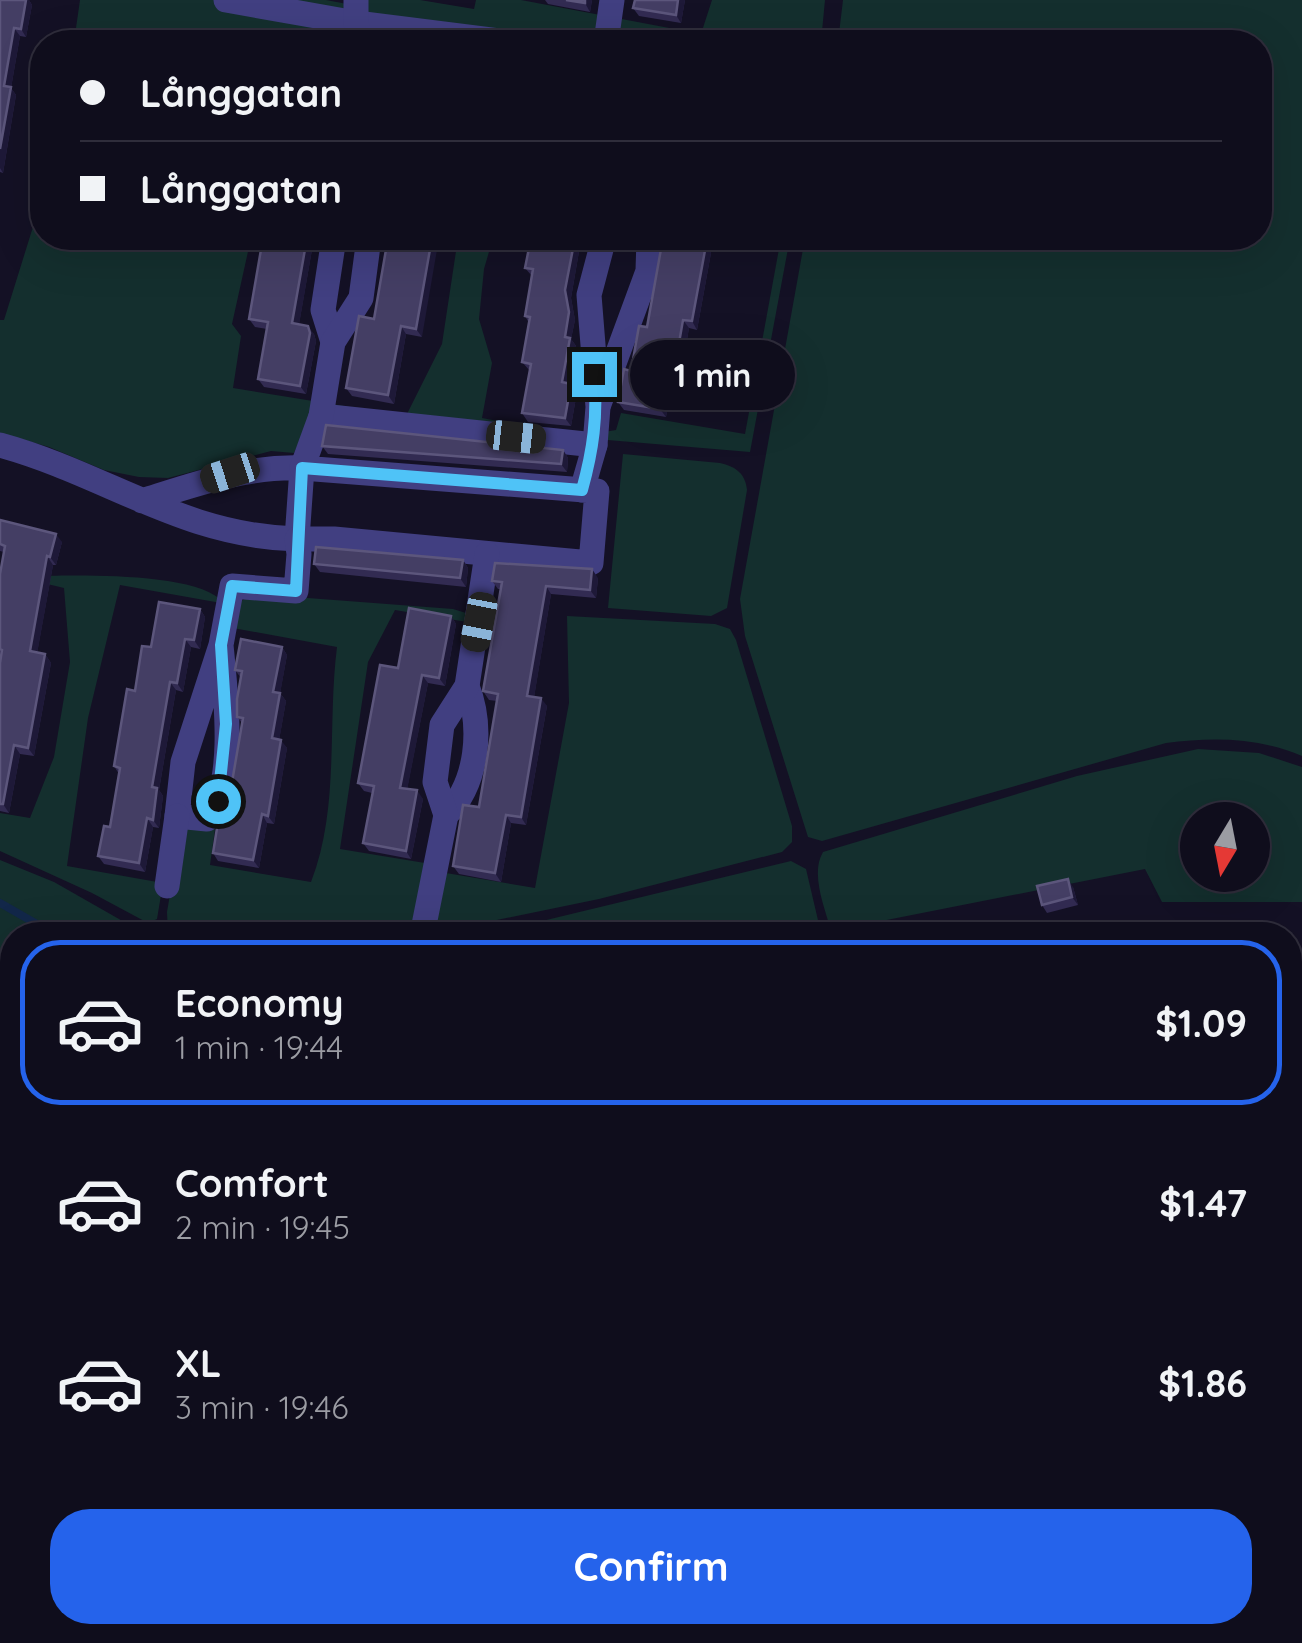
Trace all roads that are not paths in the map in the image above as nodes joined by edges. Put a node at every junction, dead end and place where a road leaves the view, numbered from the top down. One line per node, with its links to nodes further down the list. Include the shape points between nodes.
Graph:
1 (226, 0): 3 (street)
2 (612, 0): 5 (street)
3 (358, 22): 4 (street)
4 (418, 30)
5 (608, 30)
6 (332, 250): 10 (street, via 323,310)
7 (367, 250): 10 (street, via 361,298)
8 (601, 250): 11 (street, via 588,295)
9 (649, 250): 11 (street, via 648,271)
10 (333, 342): 12 (street)
11 (598, 406): 14 (street)
12 (320, 416): 14 (street); 15 (street)
13 (0, 445): 17 (street)
14 (595, 445): 16 (street)
15 (302, 468): 16 (street); 17 (street, via 230,473); 18 (street)
16 (582, 490): 19 (street, via 597,491 591,563)
17 (142, 501): 18 (street, via 194,523)
18 (297, 540): 19 (street); 20 (street, via 296,591 232,586)
19 (487, 554): 21 (street)
20 (221, 645): 23 (street, via 189,736); 23 (street, via 226,724 218,801 206,819)
21 (467, 686): 22 (street, via 476,714 469,780); 22 (street, via 439,740 435,782)
22 (446, 815): 25 (street)
23 (177, 816): 24 (street)
24 (167, 886)
25 (425, 922)

